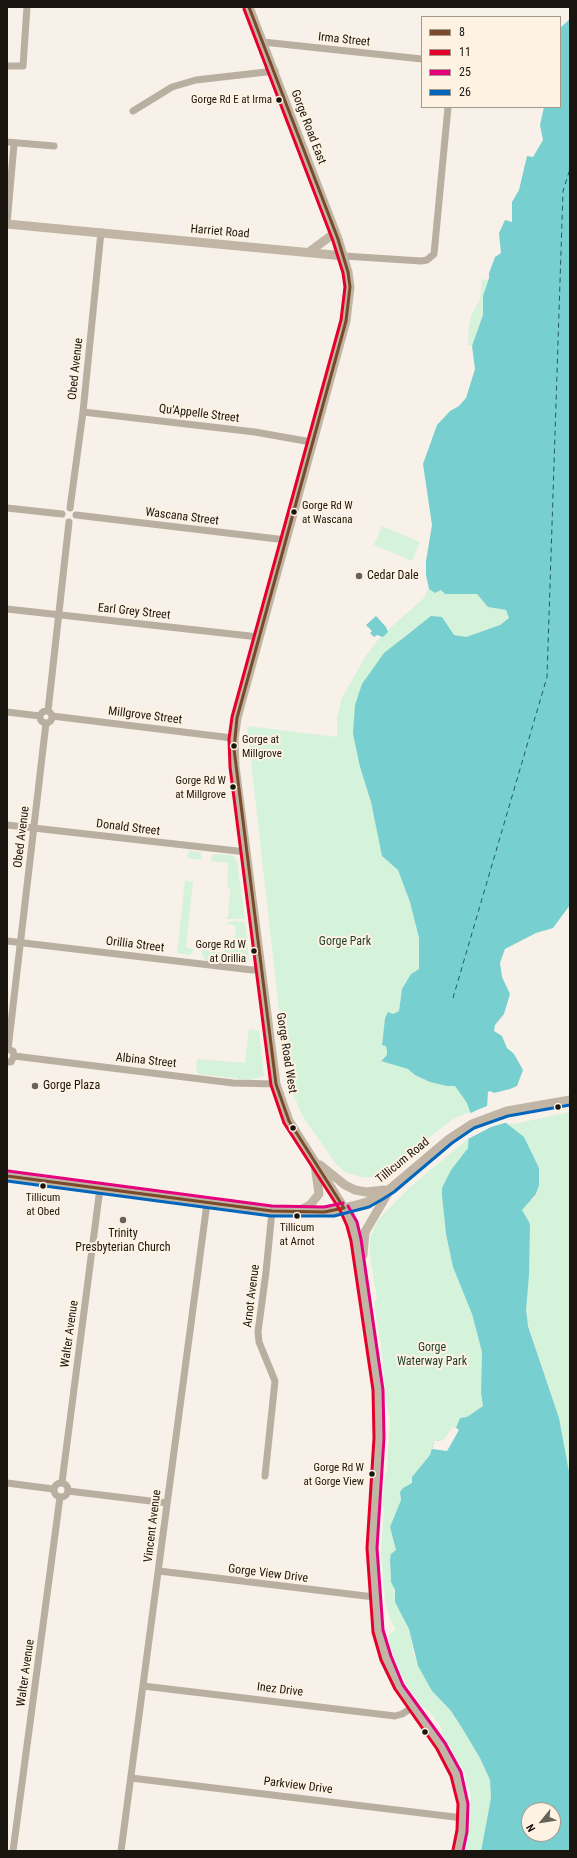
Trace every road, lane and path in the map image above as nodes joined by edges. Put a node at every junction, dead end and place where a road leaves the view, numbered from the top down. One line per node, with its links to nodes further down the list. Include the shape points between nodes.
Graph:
1 (27, 7): 5 (street, via 23,66)
2 (249, 7): 3 (main road, Gorge Road East)
3 (264, 42): 4 (street, Irma Street); 6 (main road, Gorge Road East)
4 (421, 59)
5 (7, 66)
6 (274, 72): 8 (street, via 196,80 172,88); 12 (main road, Gorge Road East)
7 (448, 108): 15 (street, Harriet Road, via 436,249 431,257 421,261)
8 (132, 111)
9 (11, 143): 10 (street); 11 (street)
10 (54, 146)
11 (7, 224): 13 (main road, Harriet Road)
12 (334, 231): 14 (main road); 15 (main road, Gorge Road East)
13 (101, 232): 14 (main road, Harriet Road); 16 (street, Obed Avenue)
14 (309, 252): 15 (main road, Harriet Road)
15 (344, 256): 17 (main road, Gorge Road West, via 350,287 348,308)
16 (83, 412): 17 (street, Qu'Appelle Street, via 255,432); 19 (street, Obed Avenue)
17 (311, 442): 23 (main road, Gorge Road West)
18 (7, 508): 20 (street)
19 (70, 508): 20 (street, via 66,508); 21 (street, via 76,511)
20 (62, 514): 22 (street)
21 (76, 516): 22 (street); 23 (street, Wascana Street)
22 (69, 522): 25 (street)
23 (286, 540): 26 (main road, Gorge Road West)
24 (7, 609): 25 (street, Earl Grey Street)
25 (60, 615): 26 (street, Earl Grey Street); 28 (street)
26 (259, 637): 31 (main road, Gorge Road West)
27 (7, 712): 29 (street)
28 (50, 713): 29 (street, via 44,712); 30 (street, via 51,721); 31 (street, Millgrove Street)
29 (40, 716): 30 (street)
30 (46, 723): 33 (street, Obed Avenue)
31 (234, 739): 34 (main road, Gorge Road West)
32 (7, 825): 33 (street, Donald Street)
33 (34, 829): 34 (street, Donald Street); 36 (street, Obed Avenue)
34 (246, 852): 37 (main road, Gorge Road West)
35 (7, 941): 36 (street, Orillia Street)
36 (20, 943): 37 (street, Orillia Street); 38 (street, Obed Avenue)
37 (261, 969): 41 (main road, Gorge Road West)
38 (8, 1049): 39 (street, via 13,1051)
39 (14, 1056): 40 (street, via 11,1062); 41 (street, Albina Street, via 233,1083)
40 (7, 1062)
41 (276, 1084): 43 (main road, Gorge Road West, via 284,1111)
42 (570, 1100): 46 (main road, Tillicum Road, via 507,1111 488,1117 462,1130 437,1148)
43 (314, 1160): 46 (main road, via 355,1190 376,1192); 48 (main road, Gorge Road West); 50 (main road, via 319,1194 310,1205)
44 (7, 1176): 45 (main road, Tillicum Road)
45 (100, 1188): 47 (main road, Tillicum Road); 53 (street, Walter Avenue)
46 (391, 1188): 48 (main road, Tillicum Road, via 367,1202); 51 (main road, via 365,1232)
47 (207, 1203): 49 (main road, Tillicum Road); 58 (street, Vincent Avenue)
48 (344, 1208): 50 (main road, Tillicum Road, via 324,1212); 51 (main road, Gorge Road West, via 352,1224)
49 (272, 1211): 50 (main road, Tillicum Road); 52 (street, Arnot Avenue, via 258,1332 259,1342 276,1381)
50 (298, 1212)
51 (361, 1274): 60 (main road, Gorge Road West, via 379,1409 372,1548)
52 (265, 1476)
53 (62, 1482): 55 (street, via 56,1484); 56 (street)
54 (7, 1483): 55 (street)
55 (53, 1489): 57 (street)
56 (68, 1491): 57 (street, via 65,1496); 58 (street)
57 (60, 1497): 65 (street, Walter Avenue)
58 (167, 1503): 59 (street, Vincent Avenue)
59 (159, 1571): 60 (street, Gorge View Drive); 61 (street, Vincent Avenue)
60 (374, 1597): 62 (main road, Gorge Road West, via 378,1631 386,1658 394,1678)
61 (143, 1686): 62 (street, Inez Drive, via 395,1716); 63 (street, Vincent Avenue)
62 (412, 1708): 64 (main road, Gorge Road West, via 452,1765 462,1794)
63 (131, 1778): 64 (street, Parkview Drive); 66 (street, Vincent Avenue)
64 (463, 1818): 67 (main road, Gorge Road West)
65 (13, 1851)
66 (121, 1851)
67 (458, 1851)

